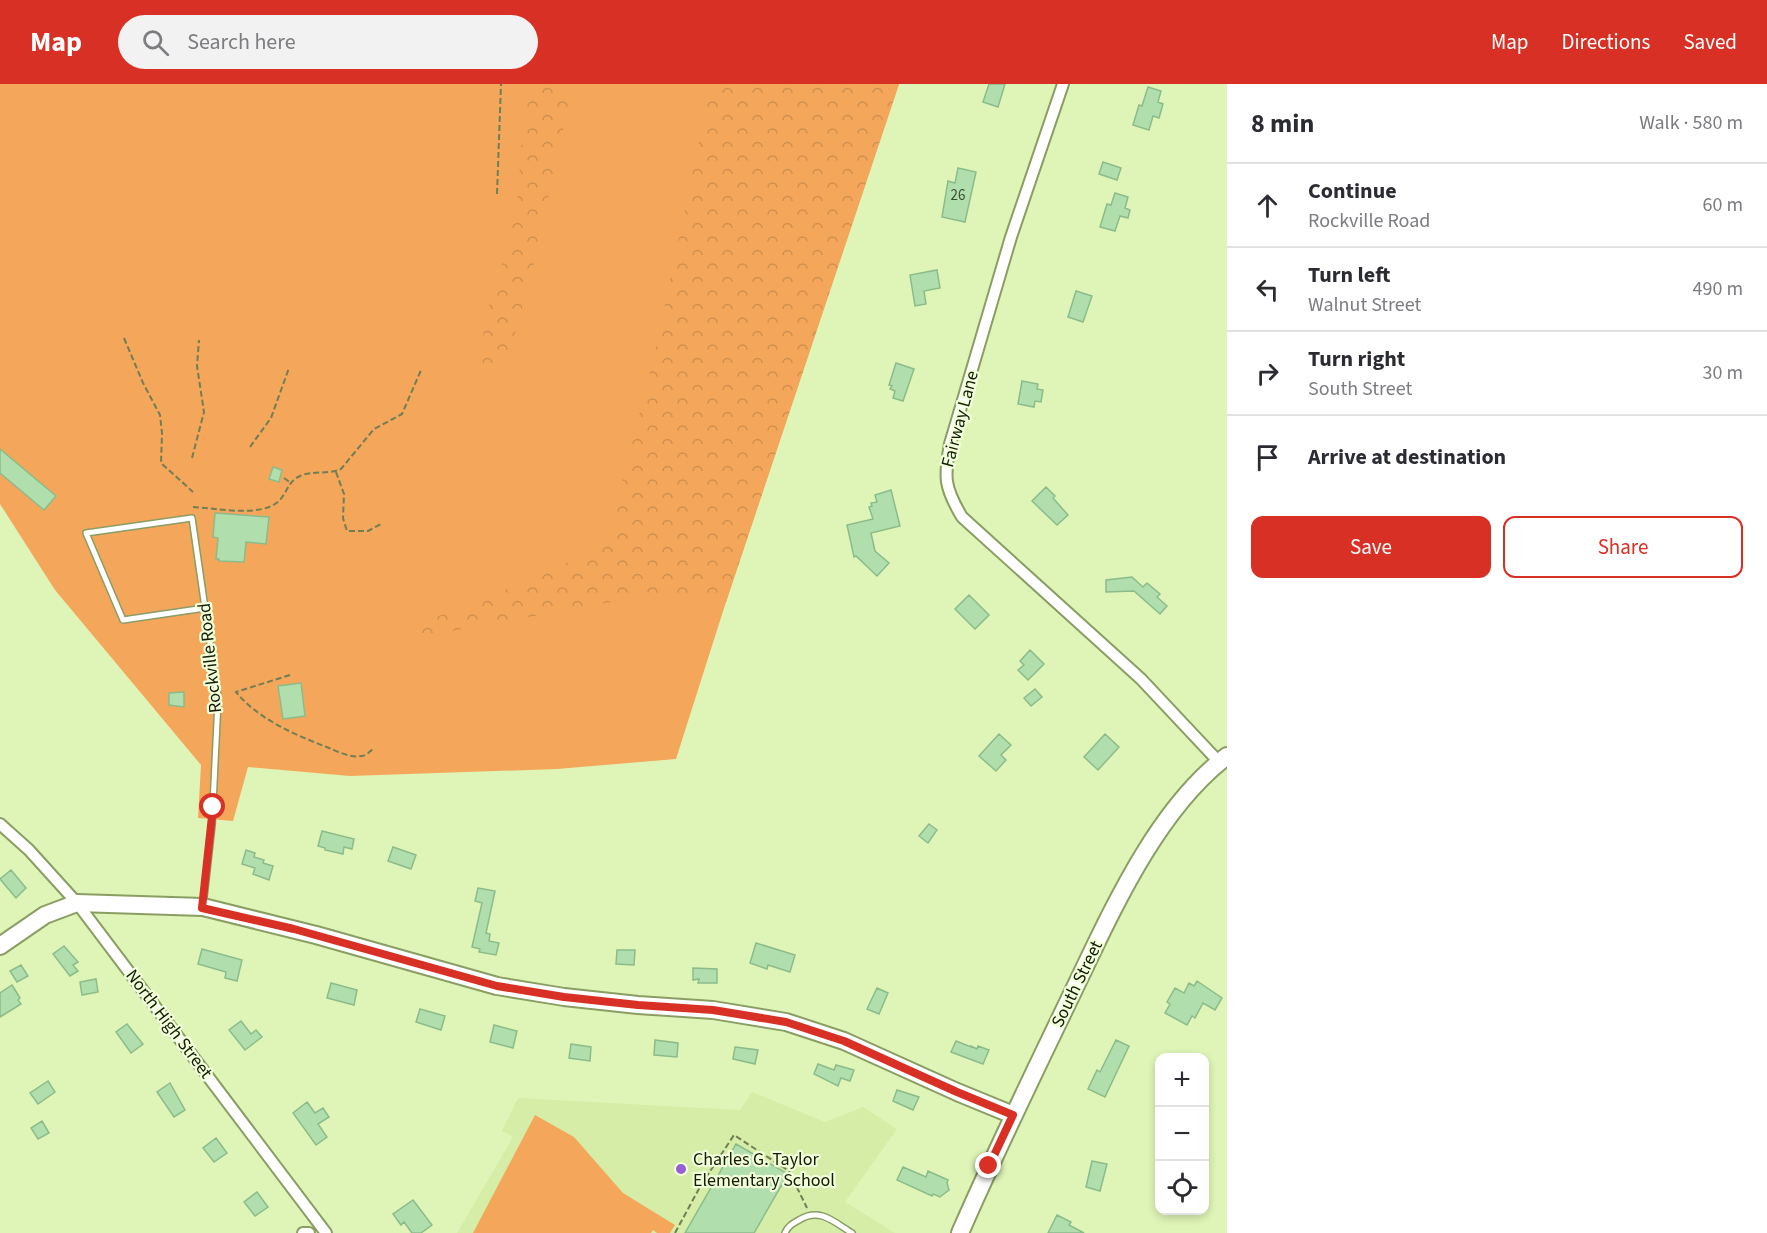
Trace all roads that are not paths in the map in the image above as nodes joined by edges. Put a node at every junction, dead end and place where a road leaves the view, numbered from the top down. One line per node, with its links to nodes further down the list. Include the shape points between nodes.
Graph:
1 (1063, 84): 3 (street, Fairway Lane, via 1011,237 950,444 945,473 950,498 962,517)
2 (205, 608): 2 (lane, Rockville Road, via 192,518 86,533 123,620); 6 (lane, Rockville Road, via 218,711 212,825)
3 (1223, 759): 8 (street, South Street, via 1181,801 1147,846)
4 (0, 824): 5 (street, North High Street)
5 (77, 903): 6 (street); 7 (street, via 45,915); 11 (street, North High Street)
6 (202, 908): 8 (street, via 282,926 497,986 786,1022 844,1041)
7 (0, 946)
8 (1013, 1115): 14 (street, South Street)
9 (303, 1233): 10 (street)
10 (309, 1233)
11 (326, 1233)
12 (785, 1233): 13 (lane, via 788,1226 807,1215 824,1215)
13 (852, 1233)
14 (960, 1233)

